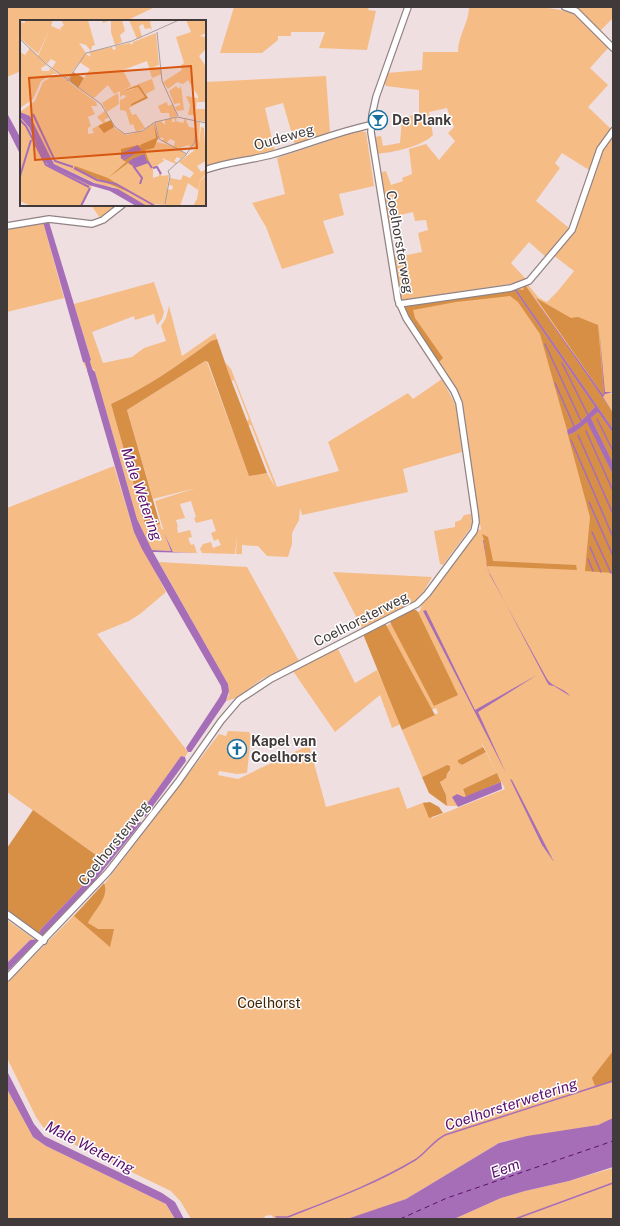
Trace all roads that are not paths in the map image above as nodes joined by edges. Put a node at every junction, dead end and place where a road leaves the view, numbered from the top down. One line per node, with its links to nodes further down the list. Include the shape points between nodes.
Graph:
1 (408, 7): 4 (street, Coelhorsterweg, via 376,97)
2 (565, 7): 3 (street, via 576,11)
3 (613, 48)
4 (370, 125): 6 (street, Oudeweg, via 274,154 227,162); 9 (street, Coelhorsterweg, via 393,282)
5 (613, 131): 9 (street, via 600,149 572,230 529,281 511,288)
6 (206, 170)
7 (121, 206): 8 (street, via 103,220 92,224 49,219)
8 (7, 226)
9 (399, 304): 11 (street, Coelhorsterweg, via 459,403 476,522 472,534 427,594 416,604 271,679 239,700 220,721 178,782 111,869)
10 (7, 914): 11 (street)
11 (43, 940): 12 (street, Coelhorsterweg)
12 (7, 978)

